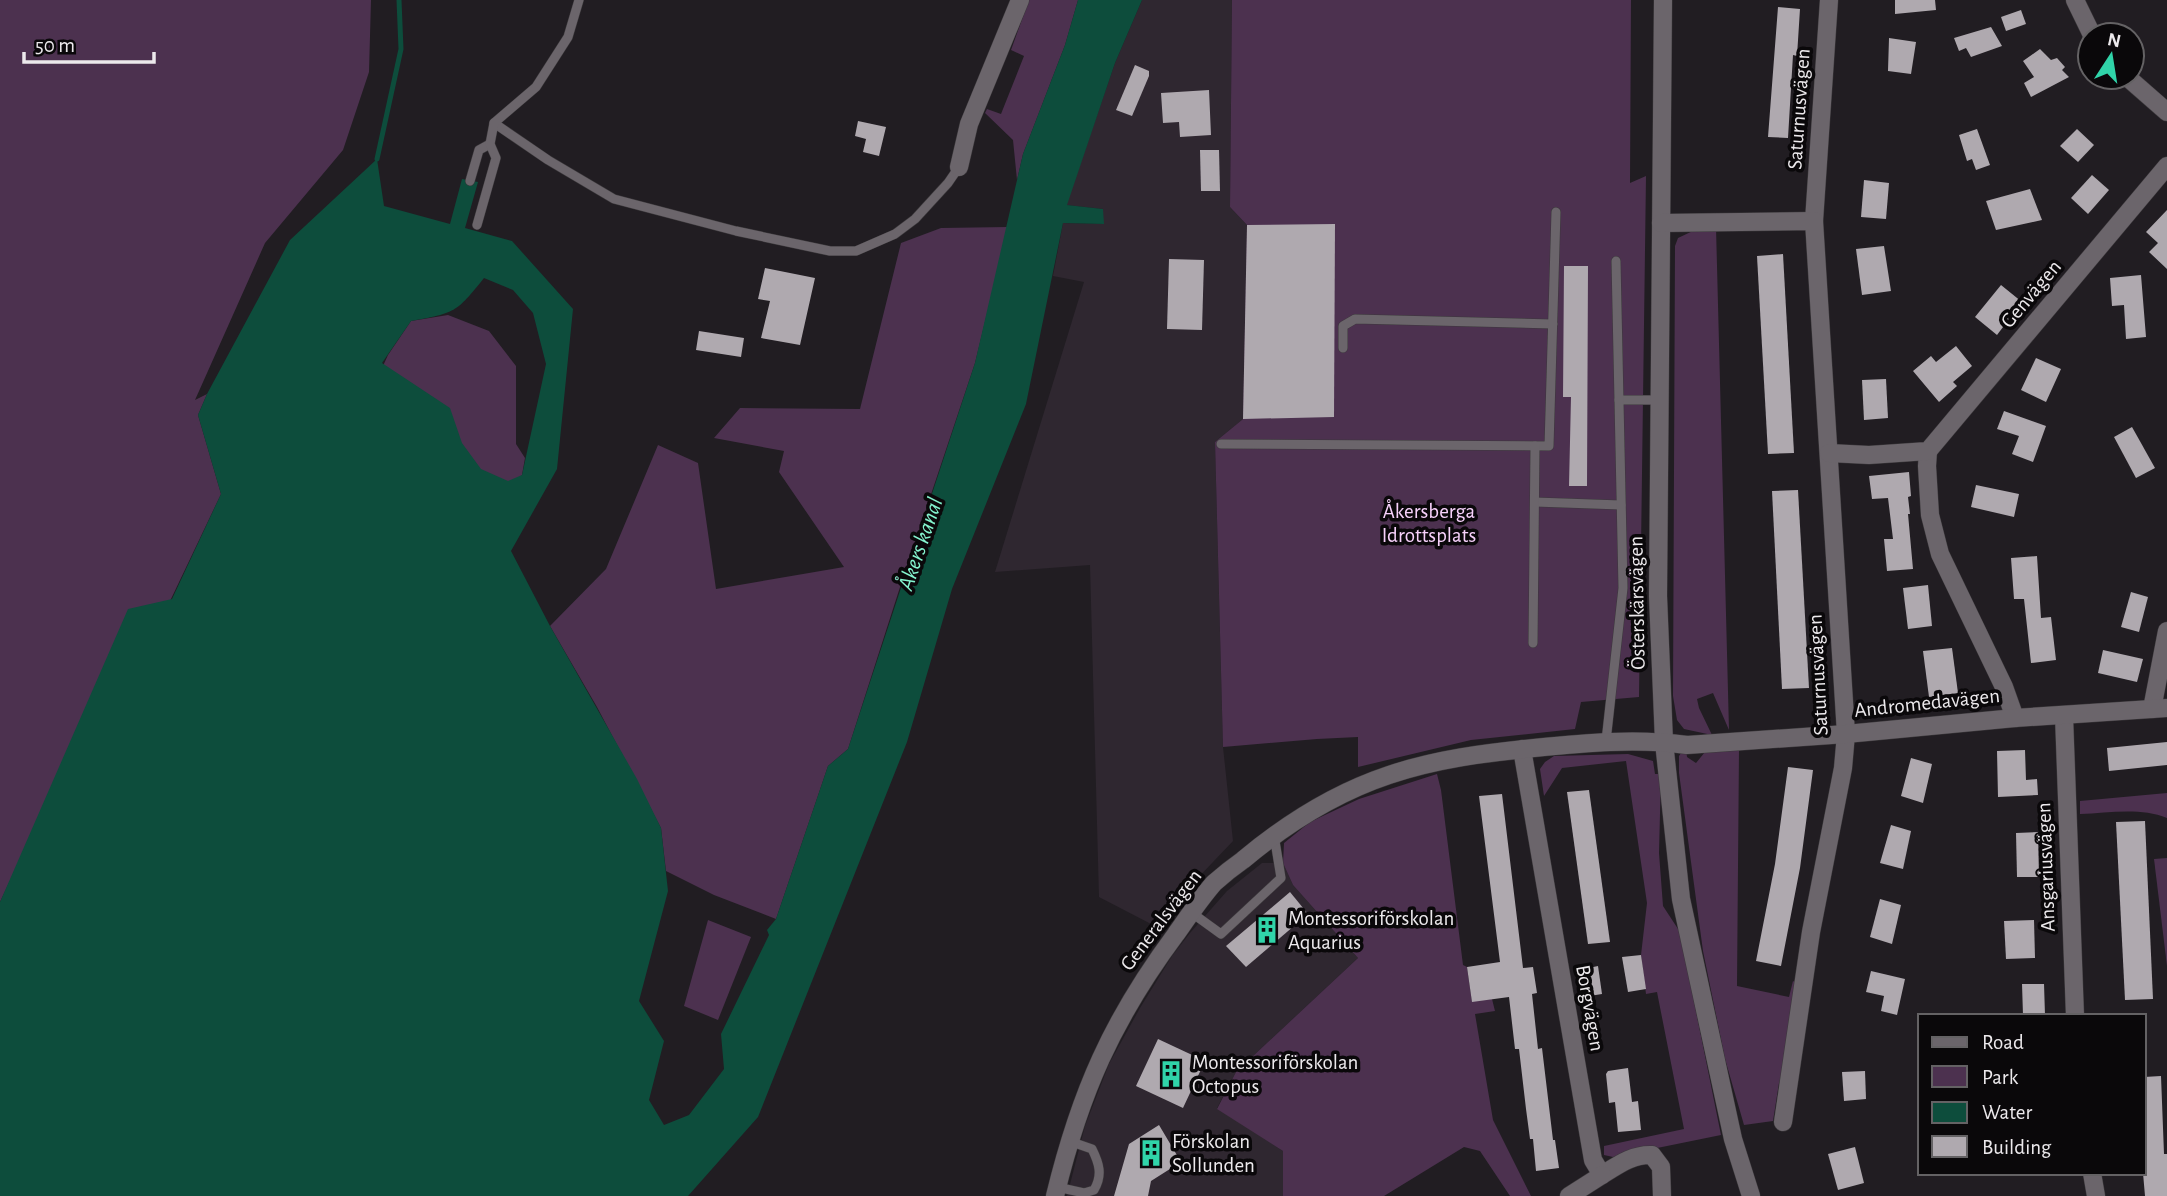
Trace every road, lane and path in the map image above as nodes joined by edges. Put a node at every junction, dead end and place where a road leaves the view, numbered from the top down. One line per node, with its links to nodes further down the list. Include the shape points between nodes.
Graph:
1 (579, 0): 9 (lane, via 568,37 536,87)
2 (1020, 0): 12 (street, via 969,124)
3 (1663, 0): 16 (street, Österskärsvägen)
4 (1829, 0): 15 (street, Saturnusvägen)
5 (2075, 0): 6 (street)
6 (2085, 21)
7 (2143, 91): 8 (street)
8 (2167, 112)
9 (494, 123): 10 (lane); 12 (lane, via 614,199 830,251 856,251 895,234 915,219)
10 (490, 144): 13 (lane, via 479,150); 17 (lane, via 496,158)
11 (2167, 166): 25 (street, Genvägen)
12 (959, 167)
13 (470, 181)
14 (1556, 212): 19 (lane)
15 (1814, 220): 16 (street); 26 (street, Saturnusvägen)
16 (1661, 223): 22 (street, Österskärsvägen)
17 (477, 225)
18 (1616, 261): 21 (lane)
19 (1553, 324): 20 (lane, via 1354,319 1343,326); 24 (lane, via 1549,446)
20 (1343, 348)
21 (1619, 400): 22 (lane); 28 (lane)
22 (1658, 400): 36 (street, Österskärsvägen)
23 (1221, 444): 24 (lane)
24 (1535, 446): 27 (lane)
25 (1928, 451): 26 (street); 33 (street, via 1930,515 1940,554)
26 (1829, 453): 34 (street, Saturnusvägen)
27 (1535, 502): 28 (lane); 30 (lane)
28 (1621, 505): 35 (lane, via 1623,588)
29 (2167, 631): 31 (street, Andromedavägen)
30 (1533, 643)
31 (2160, 709): 32 (street, Andromedavägen)
32 (2064, 716): 33 (street, Andromedavägen); 40 (street, Ansgariusvägen)
33 (2015, 718): 34 (street, Andromedavägen)
34 (1846, 734): 36 (street, Andromedavägen); 41 (street, Saturnusvägen)
35 (1606, 741): 36 (street, Generalsvägen); 37 (street, Generalsvägen)
36 (1664, 742): 48 (street, Österskärsvägen, via 1681,899 1733,1139)
37 (1522, 749): 38 (street, Generalsvägen, via 1443,761 1387,776 1342,795); 43 (street, Borgvägen, via 1592,1160)
38 (1274, 835): 39 (street, Generalsvägen, via 1215,882); 39 (lane, via 1281,878 1221,934)
39 (1192, 913): 42 (street, Generalsvägen, via 1143,978 1114,1028)
40 (2076, 1014)
41 (1783, 1122)
42 (1069, 1141): 45 (street, Generalsvägen); 45 (lane, via 1091,1149 1099,1164 1098,1184 1084,1194)
43 (1602, 1175): 46 (street); 47 (street, via 1641,1154 1652,1155 1661,1167)
44 (2092, 1175): 49 (street)
45 (1056, 1191)
46 (1569, 1196)
47 (1662, 1196)
48 (1751, 1196)
49 (2096, 1196)

